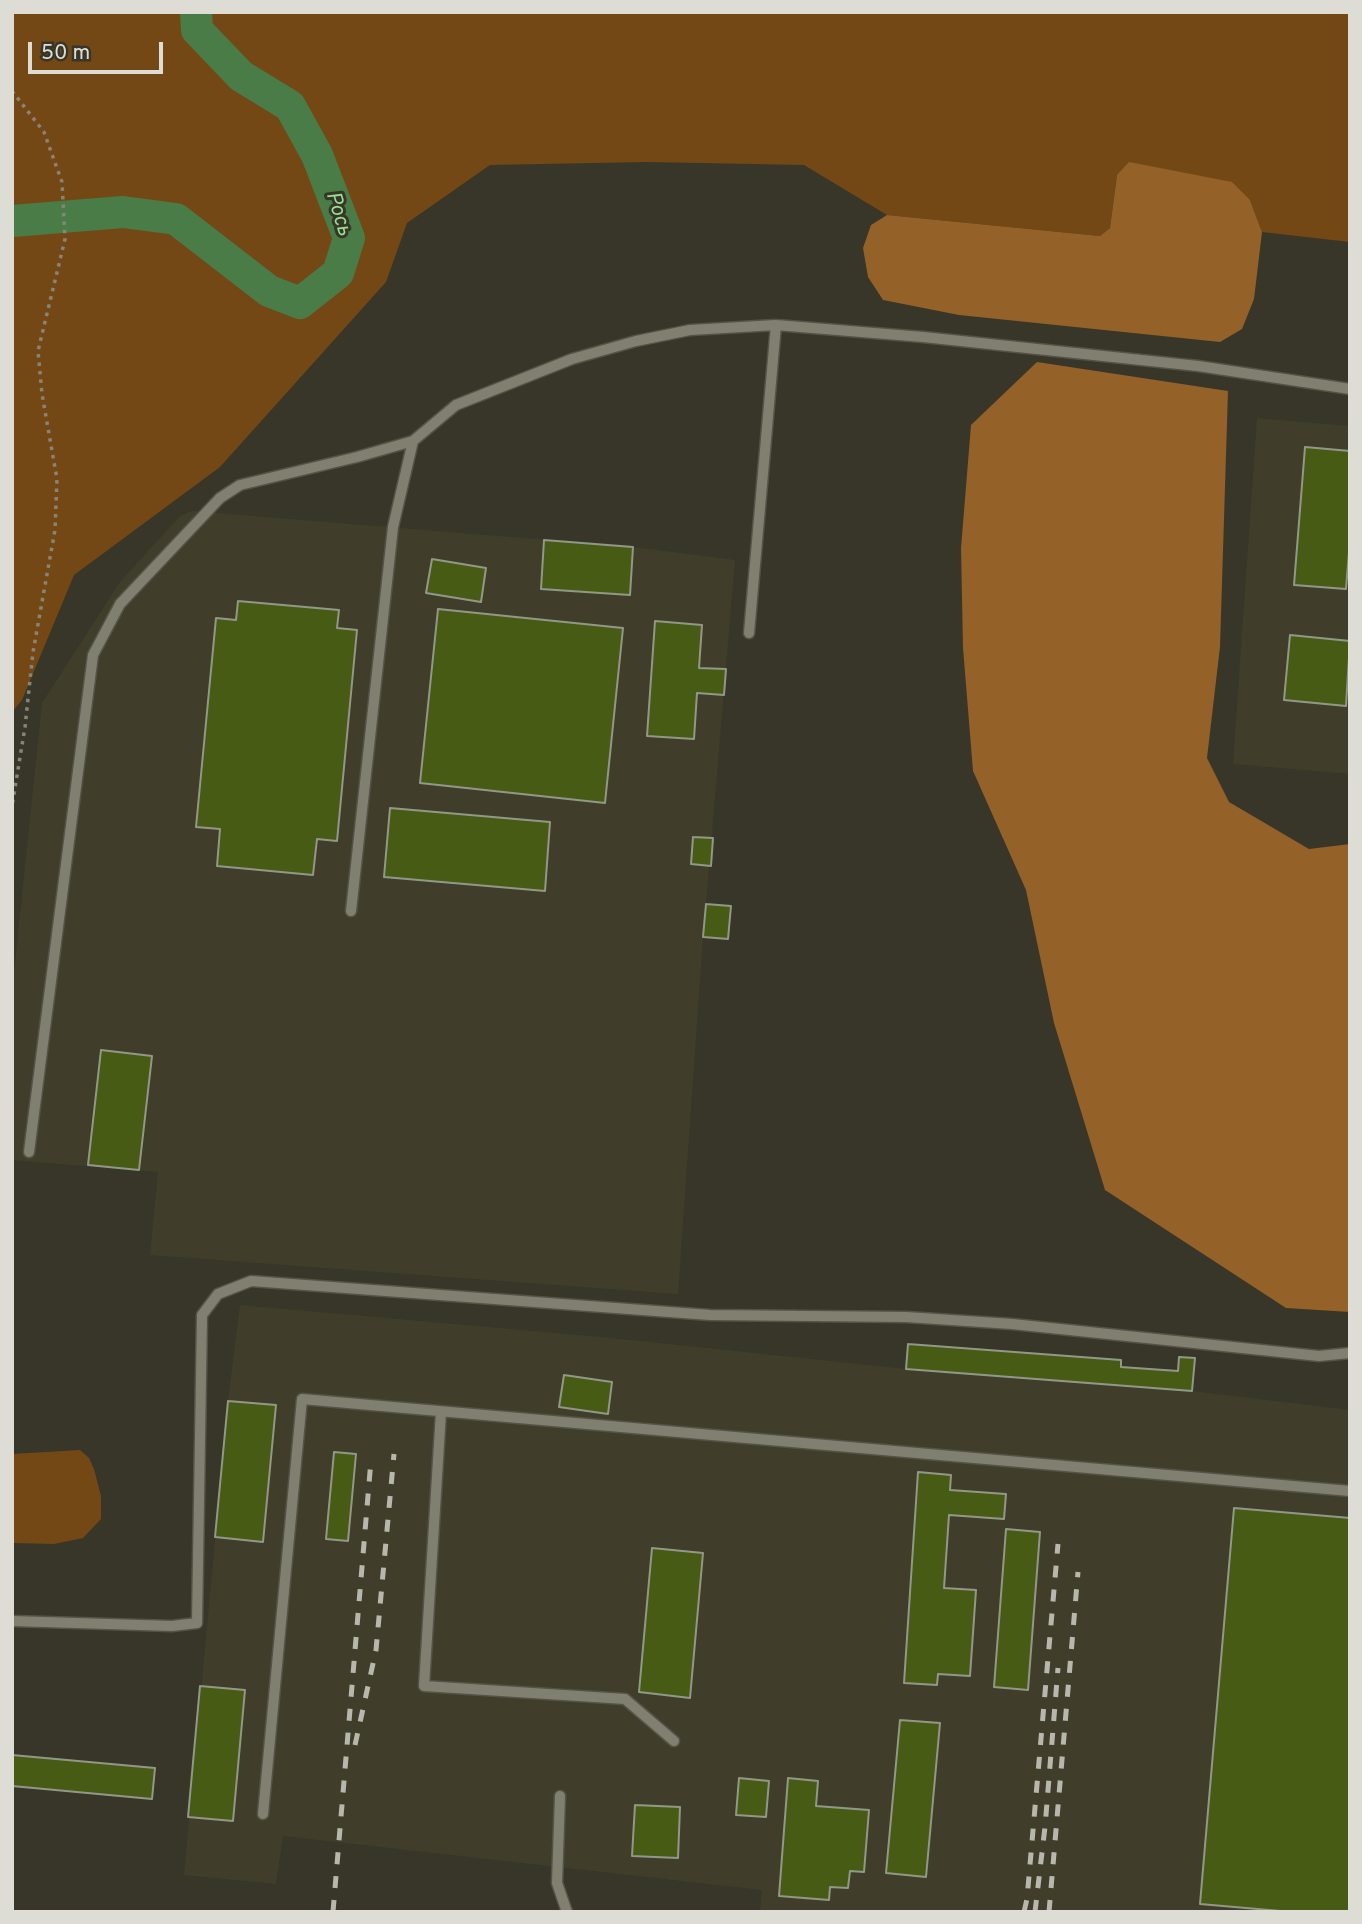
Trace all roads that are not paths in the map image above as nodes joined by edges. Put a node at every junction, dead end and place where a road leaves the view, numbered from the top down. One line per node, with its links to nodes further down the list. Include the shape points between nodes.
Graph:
1 (776, 325): 2 (lane, via 1198,366); 3 (lane, via 690,330 572,359 456,405); 4 (lane)
2 (1350, 389)
3 (413, 441): 5 (lane, via 393,527); 6 (lane, via 240,485 220,498 120,604 93,655)
4 (749, 633)
5 (351, 911)
6 (29, 1152)
7 (1350, 1353): 10 (lane, via 1319,1356 906,1317 710,1315 251,1281 218,1294 202,1315 197,1623)
8 (441, 1412): 9 (lane); 11 (lane, via 424,1686 625,1699); 13 (lane, via 302,1399)
9 (1350, 1491)
10 (12, 1621)
11 (674, 1741)
12 (560, 1796): 14 (lane, via 557,1883)
13 (263, 1814)
14 (568, 1912)

